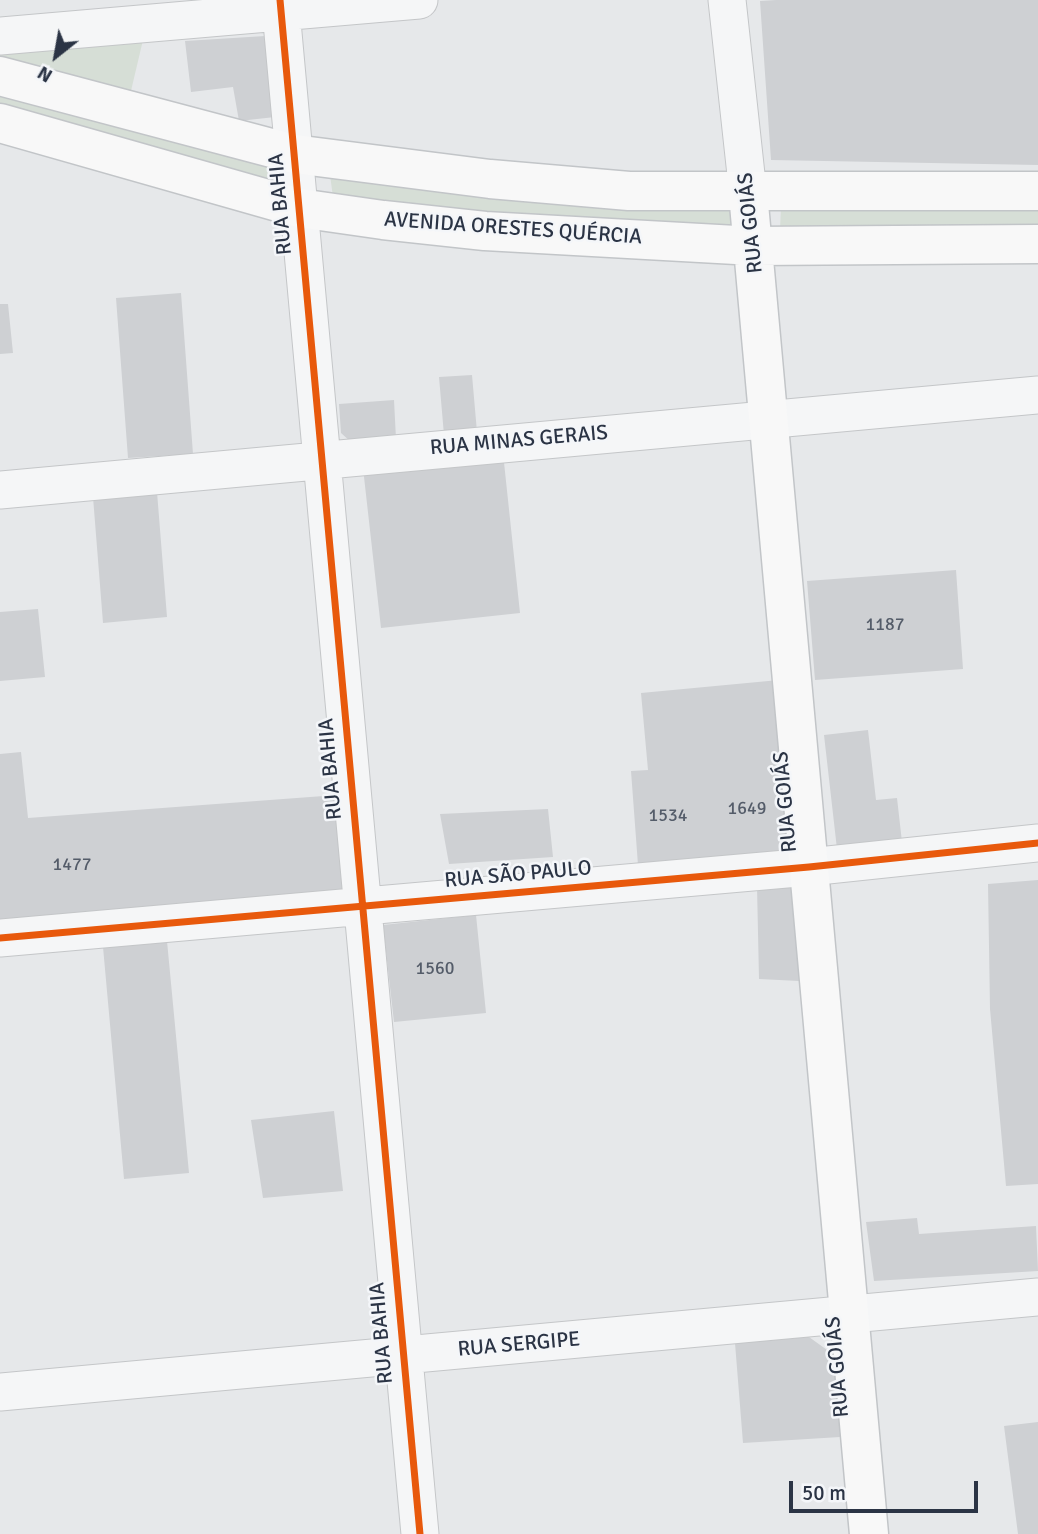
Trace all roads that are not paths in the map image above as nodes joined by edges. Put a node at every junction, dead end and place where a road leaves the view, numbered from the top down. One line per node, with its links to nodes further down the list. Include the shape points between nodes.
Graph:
1 (419, 0): 3 (street)
2 (727, 0): 9 (street, RUA GOIÁS)
3 (281, 6): 4 (street); 7 (street, RUA BAHIA)
4 (0, 36)
5 (0, 76): 7 (main road)
6 (0, 123): 10 (main road, AVENIDA ORESTES QUÉRCIA)
7 (294, 154): 9 (main road, via 629,191); 10 (street, RUA BAHIA)
8 (1038, 191): 9 (main road)
9 (748, 193): 12 (main road, RUA GOIÁS)
10 (299, 208): 12 (main road, AVENIDA ORESTES QUÉRCIA, via 485,231); 15 (street, RUA BAHIA)
11 (1038, 244): 12 (main road, AVENIDA ORESTES QUÉRCIA)
12 (754, 246): 14 (main road, RUA GOIÁS)
13 (1038, 395): 14 (street, RUA MINAS GERAIS)
14 (770, 418): 15 (street, RUA MINAS GERAIS); 18 (main road, RUA GOIÁS)
15 (322, 460): 16 (street, RUA MINAS GERAIS); 19 (street, RUA BAHIA)
16 (0, 490)
17 (1038, 843): 18 (street, RUA SÃO PAULO)
18 (809, 867): 19 (street, RUA SÃO PAULO); 22 (main road, RUA GOIÁS)
19 (361, 907): 20 (street, RUA SÃO PAULO); 23 (street, RUA BAHIA)
20 (0, 938)
21 (1038, 1297): 22 (street, RUA SERGIPE)
22 (851, 1316): 23 (street, RUA SERGIPE); 26 (main road, RUA GOIÁS)
23 (402, 1356): 24 (street, RUA SERGIPE); 25 (street, RUA BAHIA)
24 (0, 1392)
25 (420, 1534)
26 (869, 1534)

